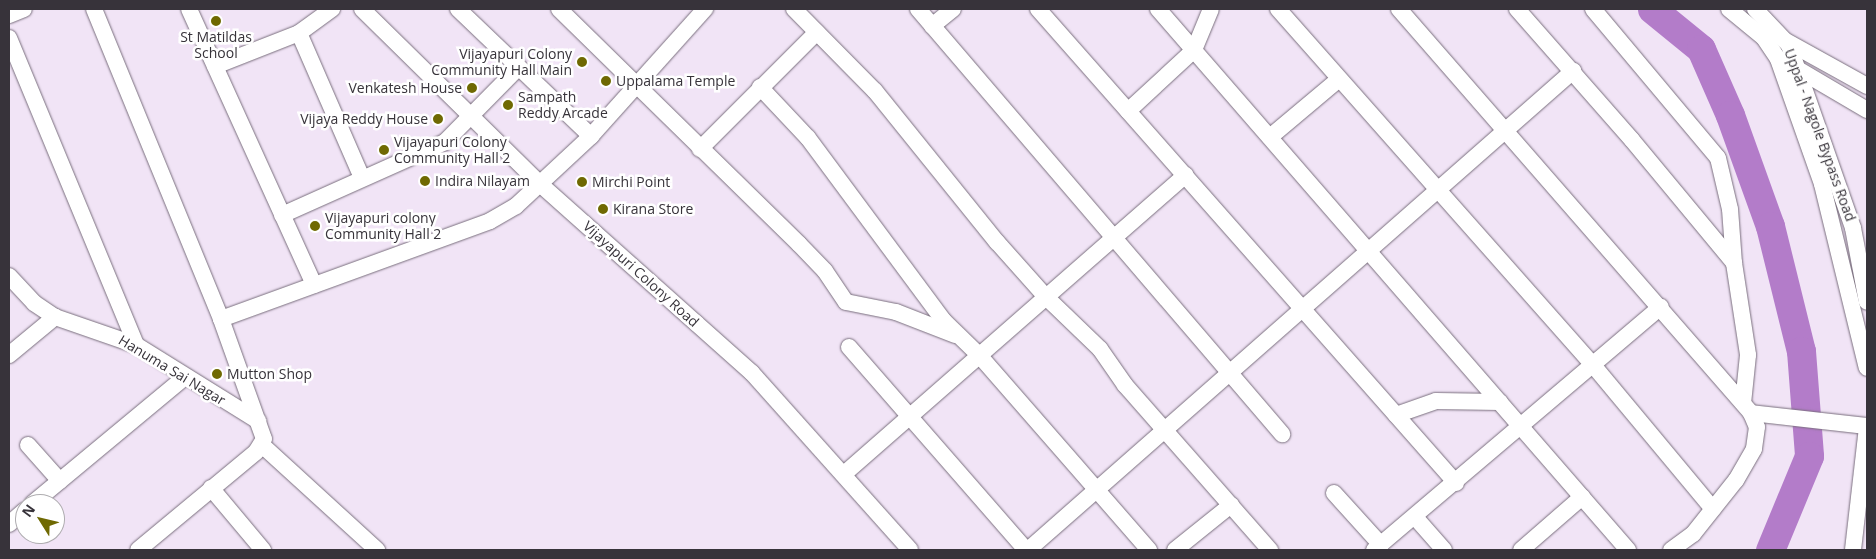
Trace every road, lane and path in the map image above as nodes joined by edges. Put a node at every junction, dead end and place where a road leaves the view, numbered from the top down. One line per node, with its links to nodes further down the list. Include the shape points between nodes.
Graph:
1 (24, 9): 21 (street)
2 (94, 9): 64 (street)
3 (189, 9): 30 (street)
4 (332, 9): 24 (street)
5 (362, 9): 40 (street, Vijayapuri Colony Road)
6 (458, 9): 31 (street)
7 (705, 9): 35 (street)
8 (794, 9): 23 (street)
9 (918, 9): 22 (street)
10 (953, 9): 22 (street)
11 (1038, 9): 39 (street)
12 (1158, 9): 28 (street)
13 (1211, 9): 28 (street)
14 (1278, 9): 34 (street)
15 (1399, 9): 41 (street)
16 (1518, 9): 33 (street)
17 (1594, 9): 56 (street, via 1718,158 1730,209)
18 (1729, 9): 26 (street, Uppal - Nagole Bypass Road)
19 (1755, 9): 27 (street, Uppal - Nagole Bypass Road)
20 (565, 11): 35 (street)
21 (9, 15)
22 (932, 26): 52 (street)
23 (817, 32): 37 (street); 59 (street, via 875,91)
24 (298, 33): 30 (street); 46 (street)
25 (9, 38): 66 (street)
26 (1764, 38): 27 (street); 29 (street, Uppal - Nagole Bypass Road)
27 (1785, 40): 32 (street, Uppal - Nagole Bypass Road); 36 (street)
28 (1194, 50): 39 (street); 43 (street)
29 (1778, 60): 32 (street); 50 (street, Uppal - Nagole Bypass Road)
30 (215, 66): 49 (street)
31 (518, 68): 40 (street); 42 (street)
32 (1798, 69): 38 (street); 51 (street, Uppal - Nagole Bypass Road)
33 (1573, 71): 41 (street); 56 (street)
34 (1339, 79): 43 (street); 48 (street)
35 (636, 84): 42 (street); 44 (street)
36 (1867, 86)
37 (760, 87): 44 (street); 65 (street, via 808,138 944,320)
38 (1867, 110)
39 (1128, 111): 45 (street)
40 (473, 116): 46 (street, via 445,142); 47 (street, Vijayapuri Colony Road)
41 (1506, 129): 48 (street); 61 (street)
42 (591, 136): 47 (street)
43 (1270, 137): 54 (street)
44 (700, 149): 65 (street, via 825,271 846,302 896,312)
45 (1185, 175): 52 (street); 62 (street)
46 (362, 178): 49 (street)
47 (540, 184): 58 (street, via 516,206 490,221); 85 (street, Vijayapuri Colony Road, via 752,373)
48 (1435, 190): 54 (street); 70 (street)
49 (282, 215): 58 (street)
50 (1832, 222): 51 (street); 53 (street, Uppal - Nagole Bypass Road)
51 (1860, 231): 55 (street, Uppal - Nagole Bypass Road)
52 (1113, 237): 59 (street); 72 (street)
53 (1838, 244): 55 (street); 71 (street, Uppal - Nagole Bypass Road)
54 (1369, 252): 62 (street); 74 (street)
55 (1862, 252): 60 (street, Uppal - Nagole Bypass Road)
56 (1734, 263): 75 (street, via 1748,355)
57 (11, 282): 63 (street, Hanuma Sai Nagar)
58 (314, 285): 64 (street)
59 (1046, 297): 69 (street); 81 (street, via 1100,349 1125,385)
60 (1867, 302)
61 (1661, 307): 70 (street); 75 (street)
62 (1304, 310): 72 (street); 76 (street)
63 (55, 317): 66 (street, Hanuma Sai Nagar); 68 (street)
64 (221, 319): 78 (street)
65 (962, 338): 69 (street)
66 (136, 345): 73 (street, Hanuma Sai Nagar)
67 (849, 347): 77 (street)
68 (9, 355)
69 (978, 355): 77 (street); 89 (street)
70 (1593, 365): 79 (street); 94 (street)
71 (1867, 368)
72 (1230, 374): 81 (street); 82 (street)
73 (185, 377): 78 (street, Hanuma Sai Nagar); 86 (street)
74 (1500, 402): 76 (street, via 1436,401); 79 (street)
75 (1747, 408): 80 (street); 94 (street, via 1757,427 1754,450)
76 (1396, 415): 87 (street)
77 (910, 416): 85 (street); 101 (street)
78 (258, 421): 84 (street, via 264,439)
79 (1520, 426): 87 (street); 92 (street)
80 (1867, 426): 109 (street)
81 (1165, 428): 89 (street); 93 (street)
82 (1282, 434)
83 (28, 445): 86 (street)
84 (262, 445): 88 (street); 99 (street)
85 (844, 474): 100 (street, Vijayapuri Colony Road)
86 (60, 481): 91 (street)
87 (1456, 483): 95 (street)
88 (211, 488): 97 (street); 98 (street)
89 (1096, 490): 101 (street); 102 (street)
90 (1334, 493): 96 (street)
91 (44, 494)
92 (1582, 497): 106 (street); 107 (street)
93 (1231, 505): 103 (street); 104 (street)
94 (1713, 509): 108 (street, via 1693,534)
95 (1416, 517): 96 (street); 105 (street)
96 (1378, 548)
97 (138, 550)
98 (263, 550)
99 (377, 550)
100 (910, 550)
101 (1027, 550)
102 (1148, 550)
103 (1175, 550)
104 (1270, 550)
105 (1444, 550)
106 (1521, 550)
107 (1628, 550)
108 (1671, 550)
109 (1853, 550)

